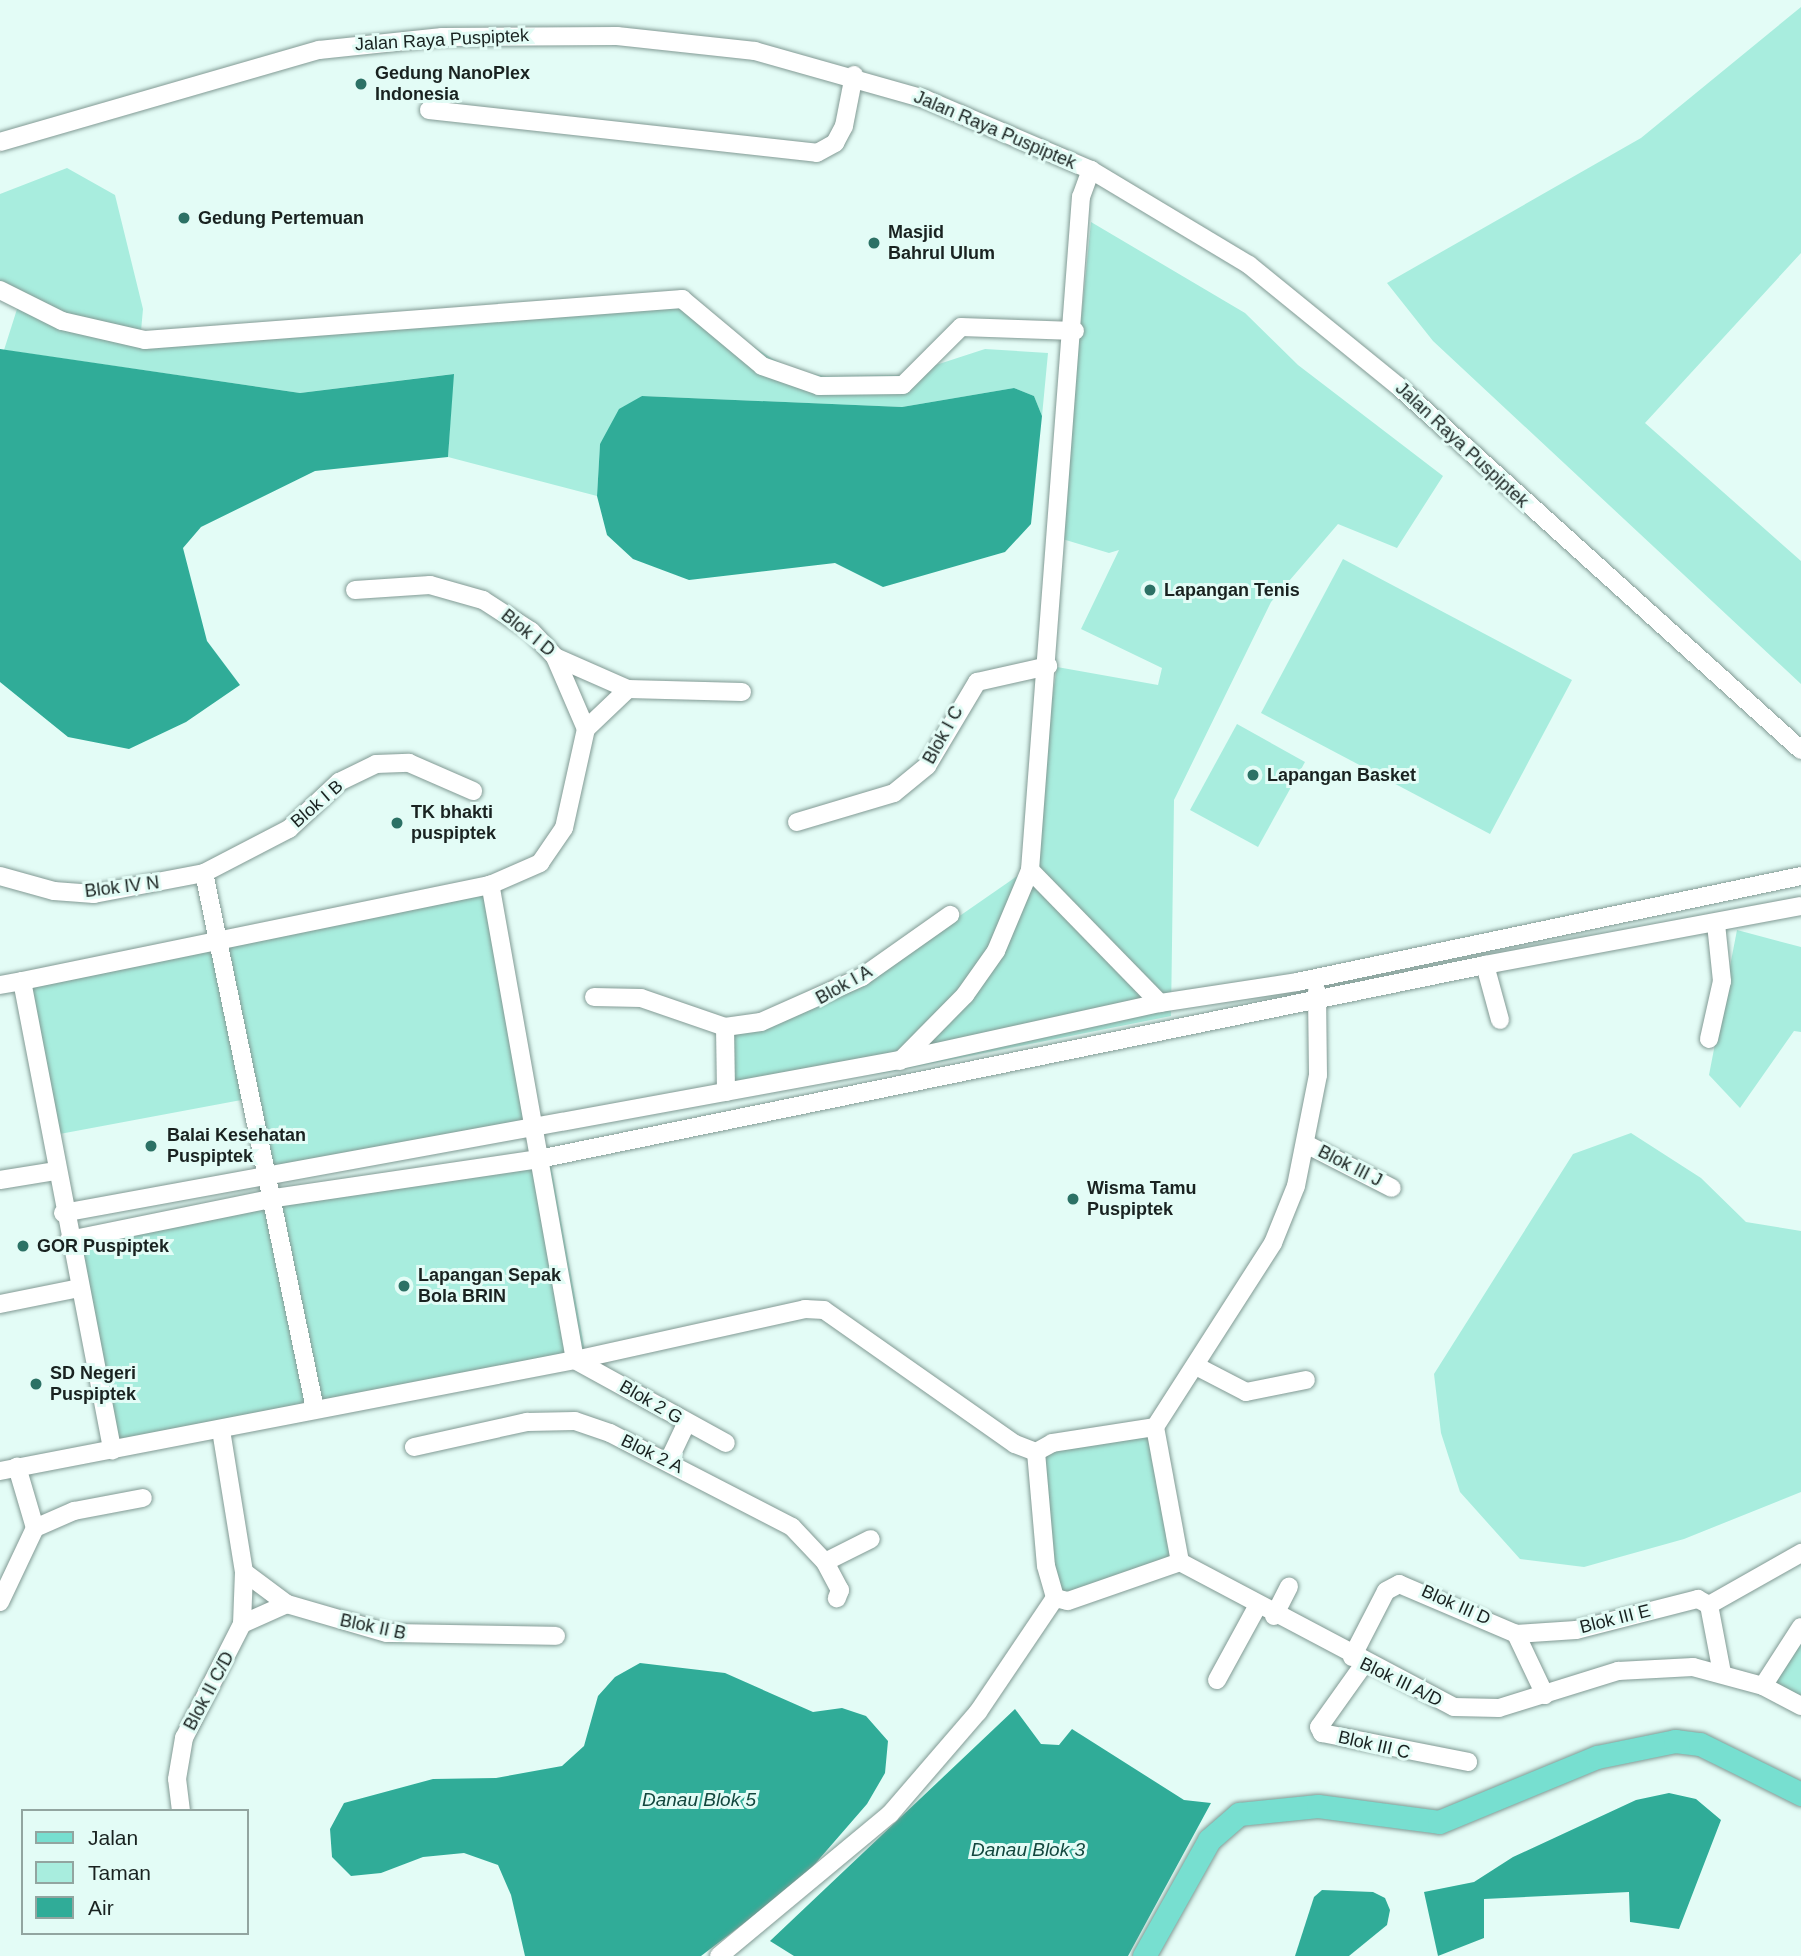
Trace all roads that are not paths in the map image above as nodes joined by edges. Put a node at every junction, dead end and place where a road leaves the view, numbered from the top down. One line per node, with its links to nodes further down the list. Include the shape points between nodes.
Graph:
1 (854, 75): 2 (street, via 844,126 835,143 817,153); 3 (street, Jalan Raya Puspiptek, via 755,51 639,37 499,35 373,41 319,50); 4 (street, Jalan Raya Puspiptek, via 970,116)
2 (429, 110)
3 (0, 142)
4 (1065, 159): 5 (street, Jalan Raya Puspiptek); 6 (street)
5 (1090, 170): 6 (street); 15 (street, Jalan Raya Puspiptek, via 1249,265 1398,386)
6 (1081, 197): 8 (street)
7 (0, 290): 8 (street, via 61,321 145,340 682,299 762,366 819,386 902,385 961,327)
8 (1075, 331): 11 (street)
9 (355, 590): 10 (street, Blok I D, via 402,583 457,591 506,613)
10 (555, 657): 12 (street, Blok I D); 14 (street)
11 (1048, 666): 17 (street, Blok I C, via 977,682 927,766 894,793); 18 (street)
12 (628, 689): 13 (street, Blok I D); 14 (street)
13 (742, 692)
14 (586, 729): 22 (street, via 560,837 540,863)
15 (1801, 750)
16 (473, 791): 19 (street, Blok I B, via 409,764 376,764 339,782 289,829)
17 (797, 822)
18 (1030, 870): 33 (street); 38 (street, via 996,951 965,995)
19 (204, 873): 20 (street, Blok IV N, via 94,894 54,891); 26 (street)
20 (0, 876)
21 (1801, 876): 28 (street)
22 (490, 885): 26 (street); 41 (street)
23 (1801, 906): 25 (street)
24 (950, 915): 36 (street, Blok I A, via 827,996 761,1022)
25 (1716, 924): 27 (street); 37 (street, via 1722,981)
26 (218, 940): 29 (street); 45 (street)
27 (1485, 965): 34 (street); 35 (street)
28 (1316, 978): 30 (street); 34 (street)
29 (22, 981): 31 (street); 44 (street)
30 (1297, 982): 33 (street); 34 (street)
31 (0, 985)
32 (594, 997): 36 (street, Blok I A, via 641,998)
33 (1160, 1003): 38 (street)
34 (1308, 1004): 39 (street); 42 (street, via 1318,1075)
35 (1500, 1020)
36 (725, 1027): 40 (street)
37 (1709, 1040)
38 (900, 1060): 39 (street); 40 (street)
39 (905, 1085): 43 (street)
40 (726, 1092): 41 (street)
41 (533, 1125): 43 (street); 45 (street)
42 (1308, 1145): 47 (street, Blok III J); 54 (street, via 1273,1243)
43 (539, 1159): 48 (street); 53 (street)
44 (55, 1171): 46 (street); 49 (street)
45 (268, 1172): 48 (street); 49 (street)
46 (0, 1180)
47 (1392, 1188)
48 (275, 1198): 50 (street); 56 (street)
49 (63, 1213): 50 (street)
50 (69, 1240): 51 (street)
51 (79, 1288): 52 (street); 62 (street)
52 (0, 1304)
53 (575, 1360): 56 (street); 57 (street, Blok 2 G); 63 (street, via 817,1308 838,1314 1014,1444)
54 (1196, 1366): 55 (street, via 1246,1392); 58 (street)
55 (1306, 1380)
56 (315, 1409): 59 (street)
57 (687, 1422): 60 (street, Blok 2 G); 64 (street)
58 (1155, 1427): 63 (street, via 1143,1424 1052,1443); 71 (street)
59 (221, 1430): 62 (street); 72 (street, Blok II C/D)
60 (726, 1444)
61 (414, 1447): 64 (street, Blok 2 A, via 519,1423 575,1421)
62 (112, 1450): 65 (street)
63 (1036, 1452): 75 (street, via 1044,1553)
64 (668, 1462): 70 (street, Blok 2 A, via 792,1527)
65 (9, 1469): 67 (street)
66 (143, 1498): 67 (street, via 75,1511)
67 (35, 1528): 76 (street)
68 (871, 1539): 70 (street)
69 (1801, 1553): 78 (street)
70 (825, 1562): 74 (street, Blok 2 A, via 840,1590)
71 (1180, 1562): 75 (street, via 1068,1601); 79 (street, Blok III A/D)
72 (244, 1572): 77 (street, Blok II B); 81 (street, Blok II C/D)
73 (1289, 1587): 80 (street)
74 (837, 1598)
75 (1055, 1598): 94 (street, via 978,1712 890,1814)
76 (0, 1602)
77 (287, 1604): 81 (street); 84 (street, Blok II B, via 387,1633)
78 (1709, 1605): 83 (street, Blok III E, via 1699,1599 1576,1630); 86 (street)
79 (1258, 1607): 80 (street, Blok III A/D); 87 (street)
80 (1275, 1616): 85 (street, Blok III A/D)
81 (242, 1624): 93 (street, Blok II C/D, via 184,1738 177,1779)
82 (1801, 1627): 88 (street)
83 (1516, 1634): 85 (street, Blok III D, via 1399,1584 1386,1591); 89 (street)
84 (556, 1636)
85 (1358, 1660): 89 (street, Blok III A/D, via 1454,1707 1499,1708); 91 (street, Blok III C, via 1319,1727 1322,1733 1453,1763)
86 (1722, 1673): 88 (street, Blok III A/D); 89 (street, Blok III A/D, via 1693,1667 1618,1671)
87 (1217, 1680)
88 (1763, 1686): 90 (street, Blok III A/D)
89 (1545, 1695)
90 (1801, 1706)
91 (1468, 1762)
92 (1801, 1794): 95 (main road, via 1700,1744 1675,1741 1597,1757 1439,1822 1318,1806 1240,1814 1209,1840)
93 (181, 1809)
94 (719, 1956)
95 (1144, 1956)

